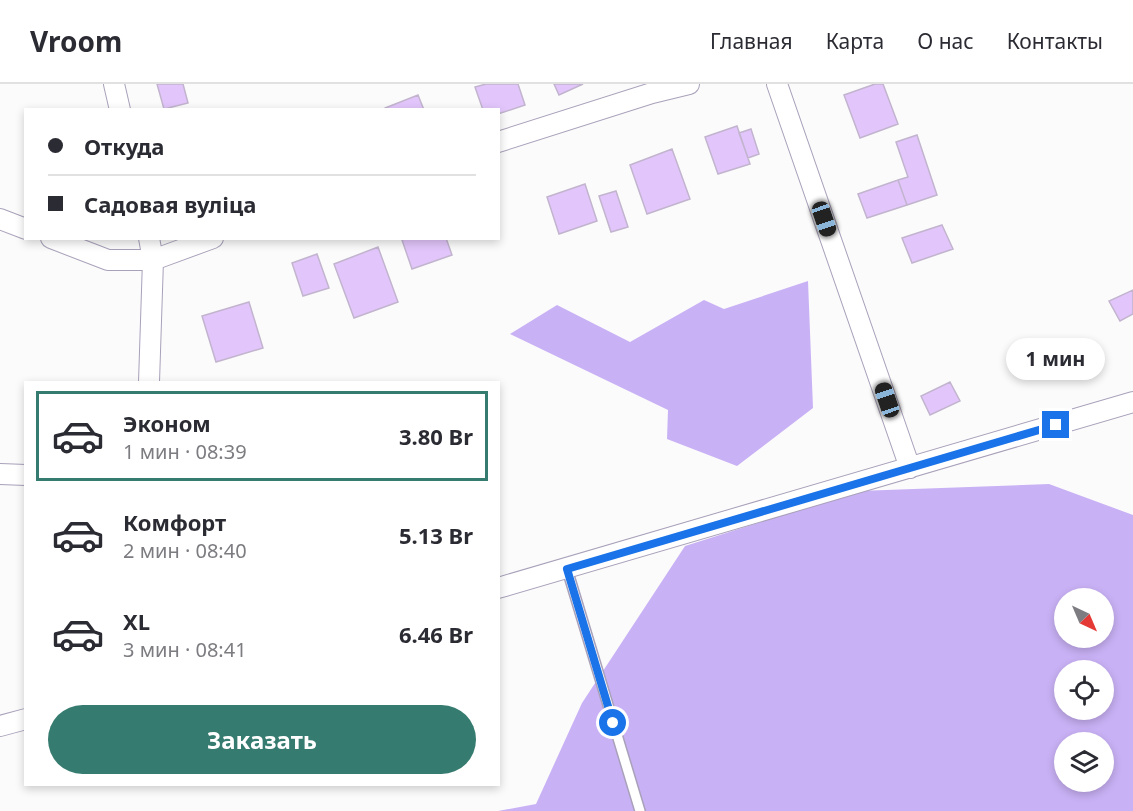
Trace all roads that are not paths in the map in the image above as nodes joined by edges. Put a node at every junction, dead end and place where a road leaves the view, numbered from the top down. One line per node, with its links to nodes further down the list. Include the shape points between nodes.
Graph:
1 (114, 84): 5 (street)
2 (688, 84): 4 (street)
3 (777, 84): 15 (street)
4 (650, 88): 6 (street)
5 (120, 108)
6 (500, 141)
7 (0, 219): 8 (street)
8 (24, 228)
9 (56, 240): 12 (street, via 108,260)
10 (148, 240): 12 (street)
11 (208, 240): 12 (street)
12 (153, 260): 13 (street)
13 (149, 381)
14 (1133, 402): 15 (street)
15 (910, 468): 18 (street)
16 (0, 474): 17 (street)
17 (24, 475)
18 (567, 569): 19 (street); 22 (lane)
19 (500, 587)
20 (24, 720): 21 (street)
21 (0, 726)
22 (640, 811)

